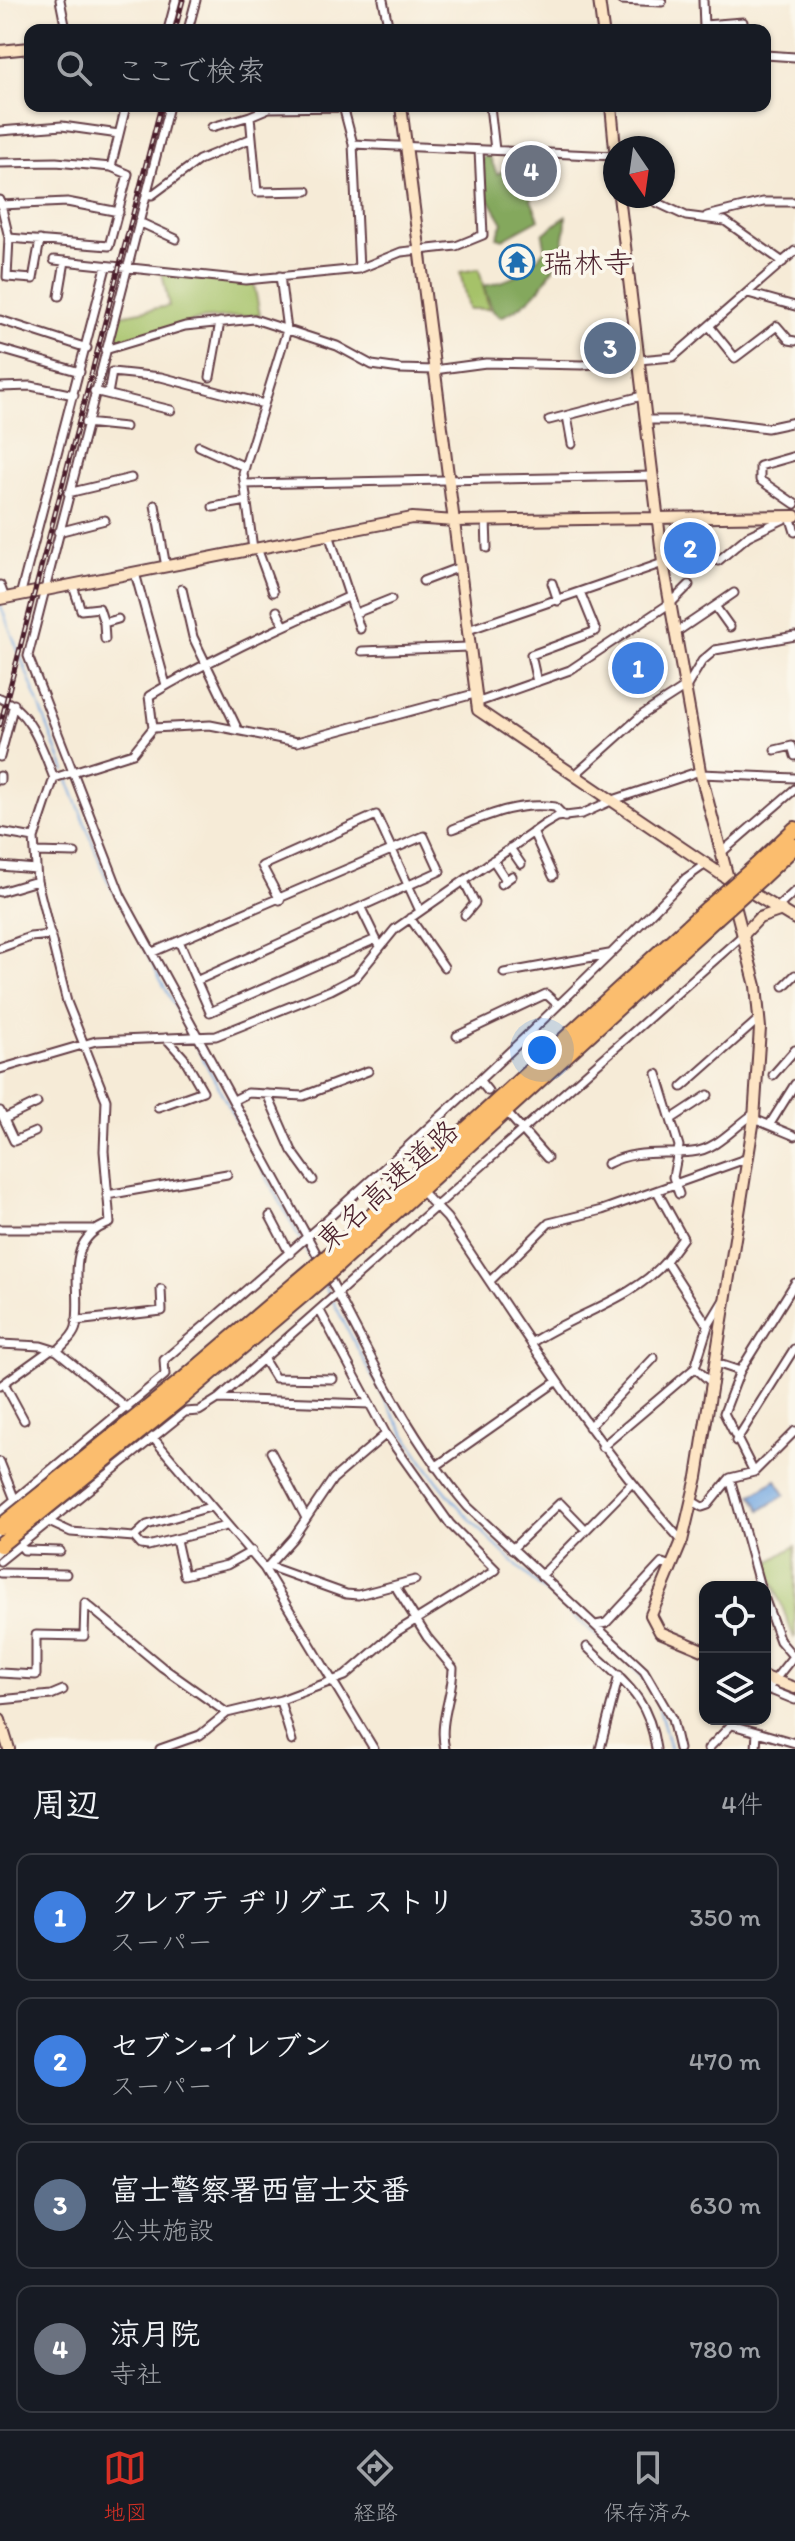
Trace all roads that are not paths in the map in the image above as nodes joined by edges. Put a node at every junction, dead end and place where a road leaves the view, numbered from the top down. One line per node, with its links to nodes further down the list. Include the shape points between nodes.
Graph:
1 (60, 0): 10 (street)
2 (176, 0): 11 (street)
3 (196, 0): 12 (street)
4 (383, 0): 13 (street)
5 (599, 0): 14 (street)
6 (621, 0): 8 (street)
7 (703, 0): 15 (street)
8 (662, 2)
9 (743, 22): 16 (street)
10 (65, 24)
11 (170, 24)
12 (190, 24)
13 (388, 24)
14 (602, 24)
15 (704, 24)
16 (730, 24)
17 (24, 49): 18 (street)
18 (0, 51)
19 (771, 55): 20 (street)
20 (795, 57)
21 (124, 112): 31 (street)
22 (167, 112): 42 (street)
23 (258, 112): 28 (street)
24 (344, 112): 34 (street)
25 (402, 112): 35 (street)
26 (491, 112): 37 (street)
27 (612, 112): 32 (street)
28 (250, 116): 29 (street); 33 (street)
29 (212, 127)
30 (0, 131): 31 (street, via 62,126)
31 (119, 134): 40 (street)
32 (614, 136)
33 (252, 138): 41 (street, via 257,192); 42 (street, via 199,160 152,195)
34 (353, 144): 35 (street); 60 (street)
35 (407, 146): 36 (street); 53 (street)
36 (479, 150): 37 (street); 53 (street, via 483,235 456,246)
37 (495, 150): 38 (street)
38 (603, 155)
39 (0, 163): 40 (street)
40 (111, 167): 47 (street, via 128,174)
41 (307, 191)
42 (146, 194): 49 (street)
43 (795, 202): 48 (street, via 763,202)
44 (1, 203): 47 (street, via 67,202); 50 (street)
45 (620, 208): 73 (street)
46 (666, 208): 48 (street)
47 (119, 212): 52 (street, via 109,246)
48 (703, 217): 57 (street, via 725,221)
49 (139, 222): 51 (street); 59 (street)
50 (9, 238): 52 (street); 52 (street, via 7,277 33,279)
51 (176, 239)
52 (40, 240)
53 (421, 249): 60 (street); 74 (street)
54 (795, 251): 57 (street)
55 (54, 260): 56 (street)
56 (65, 261): 58 (street); 63 (street)
57 (783, 262): 62 (street)
58 (106, 267): 59 (street); 70 (street)
59 (127, 269): 61 (street, via 237,280); 72 (street)
60 (359, 269): 61 (street)
61 (280, 276): 68 (street)
62 (748, 293): 64 (street); 67 (street)
63 (59, 296)
64 (795, 306)
65 (0, 320): 70 (street)
66 (220, 322): 68 (street, via 254,319); 72 (street, via 185,326); 76 (street)
67 (710, 327): 69 (street, via 735,358 777,326); 73 (street, via 673,357)
68 (287, 330): 74 (street, via 337,346 372,365); 82 (street)
69 (795, 341)
70 (87, 348): 75 (street)
71 (0, 349): 75 (street)
72 (105, 350): 78 (street)
73 (638, 361): 74 (street, via 486,363); 81 (street)
74 (434, 370): 96 (street)
75 (80, 372): 80 (street)
76 (210, 377)
77 (0, 387): 80 (street, via 31,386)
78 (94, 391): 79 (street); 88 (street)
79 (108, 394): 82 (street, via 112,372 137,373); 83 (street)
80 (74, 395): 128 (street)
81 (642, 396): 84 (street); 86 (street)
82 (264, 404): 93 (street)
83 (171, 410)
84 (567, 416): 85 (street); 90 (street)
85 (549, 420)
86 (645, 420): 87 (street, via 767,428); 94 (street)
87 (795, 422)
88 (85, 423): 89 (street); 98 (street)
89 (125, 427)
90 (572, 444)
91 (199, 446): 93 (street)
92 (795, 456): 100 (street, via 760,466 760,480)
93 (245, 467): 97 (street)
94 (653, 476): 96 (street); 104 (street)
95 (131, 478): 98 (street)
96 (450, 481): 97 (street); 107 (street)
97 (244, 484): 99 (street)
98 (68, 493): 108 (street)
99 (247, 501): 102 (street); 111 (street)
100 (795, 504)
101 (155, 505): 115 (street)
102 (213, 507)
103 (793, 515): 104 (street); 109 (street); 113 (street, via 748,536)
104 (657, 518): 106 (street); 114 (street)
105 (105, 520): 108 (street)
106 (486, 520): 107 (street); 112 (street)
107 (455, 521): 110 (street, via 412,518); 116 (street)
108 (58, 532): 125 (street)
109 (795, 532)
110 (329, 534): 111 (street); 129 (street)
111 (255, 548): 115 (street); 124 (street)
112 (487, 548)
113 (718, 561)
114 (663, 563): 127 (street); 133 (street)
115 (166, 567): 117 (street)
116 (460, 567): 118 (street); 142 (street)
117 (135, 573): 122 (street); 150 (street)
118 (423, 581)
119 (552, 583): 132 (street)
120 (0, 585): 130 (street)
121 (689, 585): 133 (street)
122 (73, 586): 125 (street); 138 (street, via 81,610 99,608)
123 (182, 589): 148 (street)
124 (273, 592)
125 (42, 593): 128 (street); 160 (street, via 28,656)
126 (734, 593): 134 (street)
127 (581, 594): 132 (street); 149 (street, via 596,631 531,655)
128 (20, 596): 130 (street)
129 (348, 597): 136 (street); 139 (street)
130 (3, 598)
131 (391, 599): 136 (street)
132 (558, 601): 142 (street)
133 (672, 602): 143 (street); 149 (street, via 570,670)
134 (715, 606): 140 (street); 143 (street)
135 (277, 611): 139 (street)
136 (356, 613): 141 (street)
137 (118, 619): 138 (street)
138 (104, 623): 145 (street)
139 (284, 626): 148 (street)
140 (730, 627)
141 (360, 629)
142 (468, 630): 146 (street)
143 (678, 631): 151 (street)
144 (795, 636): 151 (street, via 715,650)
145 (105, 639)
146 (468, 647): 147 (street); 153 (street)
147 (362, 651)
148 (205, 662): 150 (street); 156 (street)
149 (537, 682): 153 (street)
150 (166, 685): 155 (street, via 149,696)
151 (687, 686): 161 (street); 162 (street, via 642,715)
152 (0, 698): 154 (street)
153 (475, 698): 156 (street, via 297,742); 162 (street, via 478,710)
154 (14, 704): 159 (street); 163 (street)
155 (153, 728): 156 (street, via 210,725); 160 (street, via 133,753)
156 (238, 730)
157 (775, 750): 158 (street, via 792,746)
158 (795, 756)
159 (0, 757)
160 (72, 771): 163 (street); 205 (street, via 111,874)
161 (700, 772): 164 (street); 166 (street); 177 (street)
162 (576, 774): 166 (street)
163 (58, 776): 172 (street)
164 (795, 778)
165 (795, 789): 177 (street)
166 (613, 800): 167 (street); 180 (street)
167 (565, 817): 168 (street, via 555,807 526,805); 171 (street)
168 (453, 829)
169 (795, 829): 184 (highway, 東名高速道路)
170 (0, 832): 172 (street)
171 (533, 832): 174 (street); 185 (street)
172 (34, 838): 176 (street)
173 (795, 846): 184 (highway, 東名高速道路)
174 (510, 848): 179 (street); 181 (street)
175 (393, 851): 190 (street); 190 (street, via 424,836 440,871); 193 (street); 193 (street, via 376,815 262,866)
176 (35, 852): 178 (street); 183 (street)
177 (722, 852): 186 (street)
178 (75, 853)
179 (493, 860): 187 (street); 189 (street)
180 (708, 862): 186 (street); 206 (street)
181 (521, 864)
182 (0, 866): 183 (street)
183 (36, 869): 188 (street)
184 (758, 872): 283 (highway, 東名高速道路, bridge, via 331,1262)
185 (553, 876)
186 (728, 878): 195 (street); 201 (street)
187 (506, 880)
188 (37, 881): 192 (street); 200 (street)
189 (464, 881): 196 (street); 197 (street, via 475,903)
190 (409, 885): 194 (street); 196 (street)
191 (795, 891): 195 (street)
192 (0, 892)
193 (280, 900): 202 (street)
194 (361, 908): 203 (street); 210 (street)
195 (780, 909): 199 (street); 201 (street, via 759,918)
196 (420, 911): 198 (street)
197 (465, 915)
198 (410, 918): 203 (street); 207 (street)
199 (795, 919)
200 (51, 935): 204 (street); 217 (street)
201 (743, 935): 213 (street); 239 (street)
202 (179, 941): 205 (street); 210 (street)
203 (378, 942): 210 (street, via 210,1012); 216 (street, via 356,977 346,983)
204 (0, 948)
205 (153, 952): 216 (street)
206 (611, 953): 208 (street); 212 (street)
207 (444, 967)
208 (504, 973)
209 (795, 975): 211 (street)
210 (196, 981)
211 (784, 986)
212 (558, 1005): 214 (street, via 546,994); 223 (street)
213 (760, 1018): 225 (street); 234 (street)
214 (457, 1036)
215 (166, 1038): 216 (street); 217 (street); 231 (street, via 203,1091)
216 (201, 1038): 229 (street)
217 (83, 1044): 219 (street); 254 (street, via 106,1100)
218 (795, 1050): 222 (street)
219 (0, 1069)
220 (368, 1071): 227 (street, via 303,1096)
221 (657, 1074): 235 (street)
222 (773, 1075)
223 (480, 1081): 226 (street); 245 (street)
224 (795, 1084): 237 (street)
225 (682, 1087)
226 (488, 1091)
227 (267, 1094): 229 (street, via 248,1093); 249 (street, via 292,1151)
228 (708, 1095): 235 (street)
229 (234, 1100): 259 (street)
230 (37, 1103): 236 (street)
231 (158, 1107)
232 (0, 1111): 236 (street)
233 (509, 1115): 239 (street)
234 (755, 1116): 237 (street); 242 (street, via 716,1143); 244 (street)
235 (673, 1118): 242 (street)
236 (4, 1119): 240 (street, via 14,1141)
237 (770, 1124): 241 (street)
238 (795, 1127): 241 (street)
239 (524, 1129): 243 (street); 255 (street)
240 (35, 1132)
241 (792, 1136)
242 (680, 1152): 246 (street, via 650,1151); 250 (street)
243 (547, 1158)
244 (748, 1158): 250 (street); 265 (street)
245 (391, 1162): 247 (street); 259 (street)
246 (607, 1164)
247 (401, 1170)
248 (227, 1174): 254 (street)
249 (313, 1180)
250 (676, 1185): 251 (street); 253 (street)
251 (657, 1191): 261 (street, via 683,1238); 262 (street, via 549,1223)
252 (424, 1194): 255 (street)
253 (679, 1194)
254 (107, 1195): 258 (street, via 110,1223)
255 (437, 1207): 262 (street); 266 (street)
256 (270, 1216): 260 (street)
257 (0, 1229): 258 (street)
258 (93, 1229): 268 (street, via 76,1270)
259 (309, 1237): 260 (street); 266 (street)
260 (290, 1254): 286 (street, via 164,1360 165,1375)
261 (666, 1261): 269 (street); 270 (street, via 643,1285)
262 (490, 1281): 270 (street)
263 (795, 1283): 278 (street)
264 (161, 1289): 268 (street, via 162,1311)
265 (727, 1292): 269 (street); 276 (street)
266 (339, 1295): 267 (street); 296 (street, via 398,1410)
267 (320, 1311): 275 (street); 285 (street)
268 (76, 1321): 273 (street, via 72,1335)
269 (708, 1326): 277 (street)
270 (531, 1343): 280 (street)
271 (0, 1344): 273 (street)
272 (794, 1349): 292 (street)
273 (54, 1351): 281 (street); 286 (street)
274 (654, 1358): 288 (street)
275 (264, 1360): 279 (street, via 275,1378); 284 (street)
276 (716, 1363): 278 (street); 282 (street)
277 (695, 1368): 282 (street); 293 (street)
278 (740, 1371): 292 (street, via 724,1413)
279 (333, 1379)
280 (556, 1382): 288 (street); 296 (street)
281 (2, 1384): 287 (street)
282 (713, 1384): 301 (street)
283 (182, 1389): 307 (highway, 東名高速道路, bridge); 312 (highway, 東名高速道路, bridge)
284 (218, 1399): 285 (street); 291 (street, via 199,1411 185,1412)
285 (370, 1404): 290 (street)
286 (127, 1409): 291 (street); 300 (street)
287 (24, 1420)
288 (589, 1427): 293 (street)
289 (795, 1431): 297 (street)
290 (386, 1434): 304 (street, via 346,1465); 327 (street, via 450,1524 496,1570)
291 (153, 1437): 302 (street); 305 (street)
292 (736, 1441): 297 (street)
293 (602, 1447): 299 (street)
294 (271, 1452): 304 (street)
295 (0, 1462): 300 (street)
296 (435, 1467): 314 (street)
297 (754, 1472): 298 (street)
298 (730, 1478): 301 (street, via 708,1505); 324 (street)
299 (631, 1484): 308 (street); 311 (street)
300 (15, 1500): 303 (street)
301 (692, 1501): 311 (street)
302 (210, 1507): 306 (street); 309 (street, via 147,1525)
303 (0, 1512)
304 (306, 1518): 319 (street)
305 (49, 1522): 309 (street, via 71,1532); 313 (street)
306 (226, 1526): 310 (street); 316 (street)
307 (0, 1527)
308 (586, 1530): 314 (street, via 560,1503); 322 (street)
309 (134, 1537): 310 (street, via 148,1546)
310 (176, 1540): 316 (street, via 184,1575 227,1565)
311 (682, 1541): 318 (street)
312 (0, 1545)
313 (20, 1545): 315 (street, via 24,1550); 317 (street)
314 (512, 1549): 322 (street)
315 (60, 1551)
316 (252, 1551): 319 (street)
317 (0, 1561)
318 (671, 1566): 328 (street, via 662,1563 606,1623); 330 (street, via 652,1607 654,1626)
319 (266, 1567): 325 (street, via 346,1594); 335 (street)
320 (0, 1573): 321 (street)
321 (66, 1574)
322 (541, 1576): 328 (street)
323 (415, 1580): 325 (street)
324 (758, 1581)
325 (395, 1586): 327 (street)
326 (771, 1616): 331 (street, via 780,1641)
327 (417, 1621): 335 (street); 355 (street, via 453,1668 441,1734)
328 (596, 1625): 358 (street, via 655,1686 672,1719)
329 (587, 1647): 333 (street)
330 (699, 1648)
331 (794, 1655): 334 (street)
332 (0, 1673): 343 (street, via 36,1675 36,1635 84,1636 85,1603)
333 (619, 1675): 356 (street); 357 (street, via 636,1692 648,1716)
334 (771, 1682)
335 (332, 1683): 342 (street); 354 (street)
336 (771, 1685): 338 (street)
337 (771, 1687): 341 (street)
338 (795, 1688)
339 (63, 1690): 340 (street)
340 (0, 1700)
341 (795, 1700)
342 (280, 1701): 343 (street); 349 (street)
343 (227, 1713): 348 (street)
344 (0, 1720): 351 (street)
345 (731, 1725): 359 (street)
346 (741, 1725): 347 (street)
347 (757, 1732): 350 (street); 360 (street)
348 (186, 1740): 352 (street); 353 (street)
349 (292, 1741)
350 (792, 1744)
351 (9, 1749)
352 (160, 1749)
353 (189, 1749)
354 (374, 1749)
355 (445, 1749)
356 (600, 1749)
357 (656, 1749)
358 (679, 1749)
359 (708, 1749)
360 (756, 1749)

